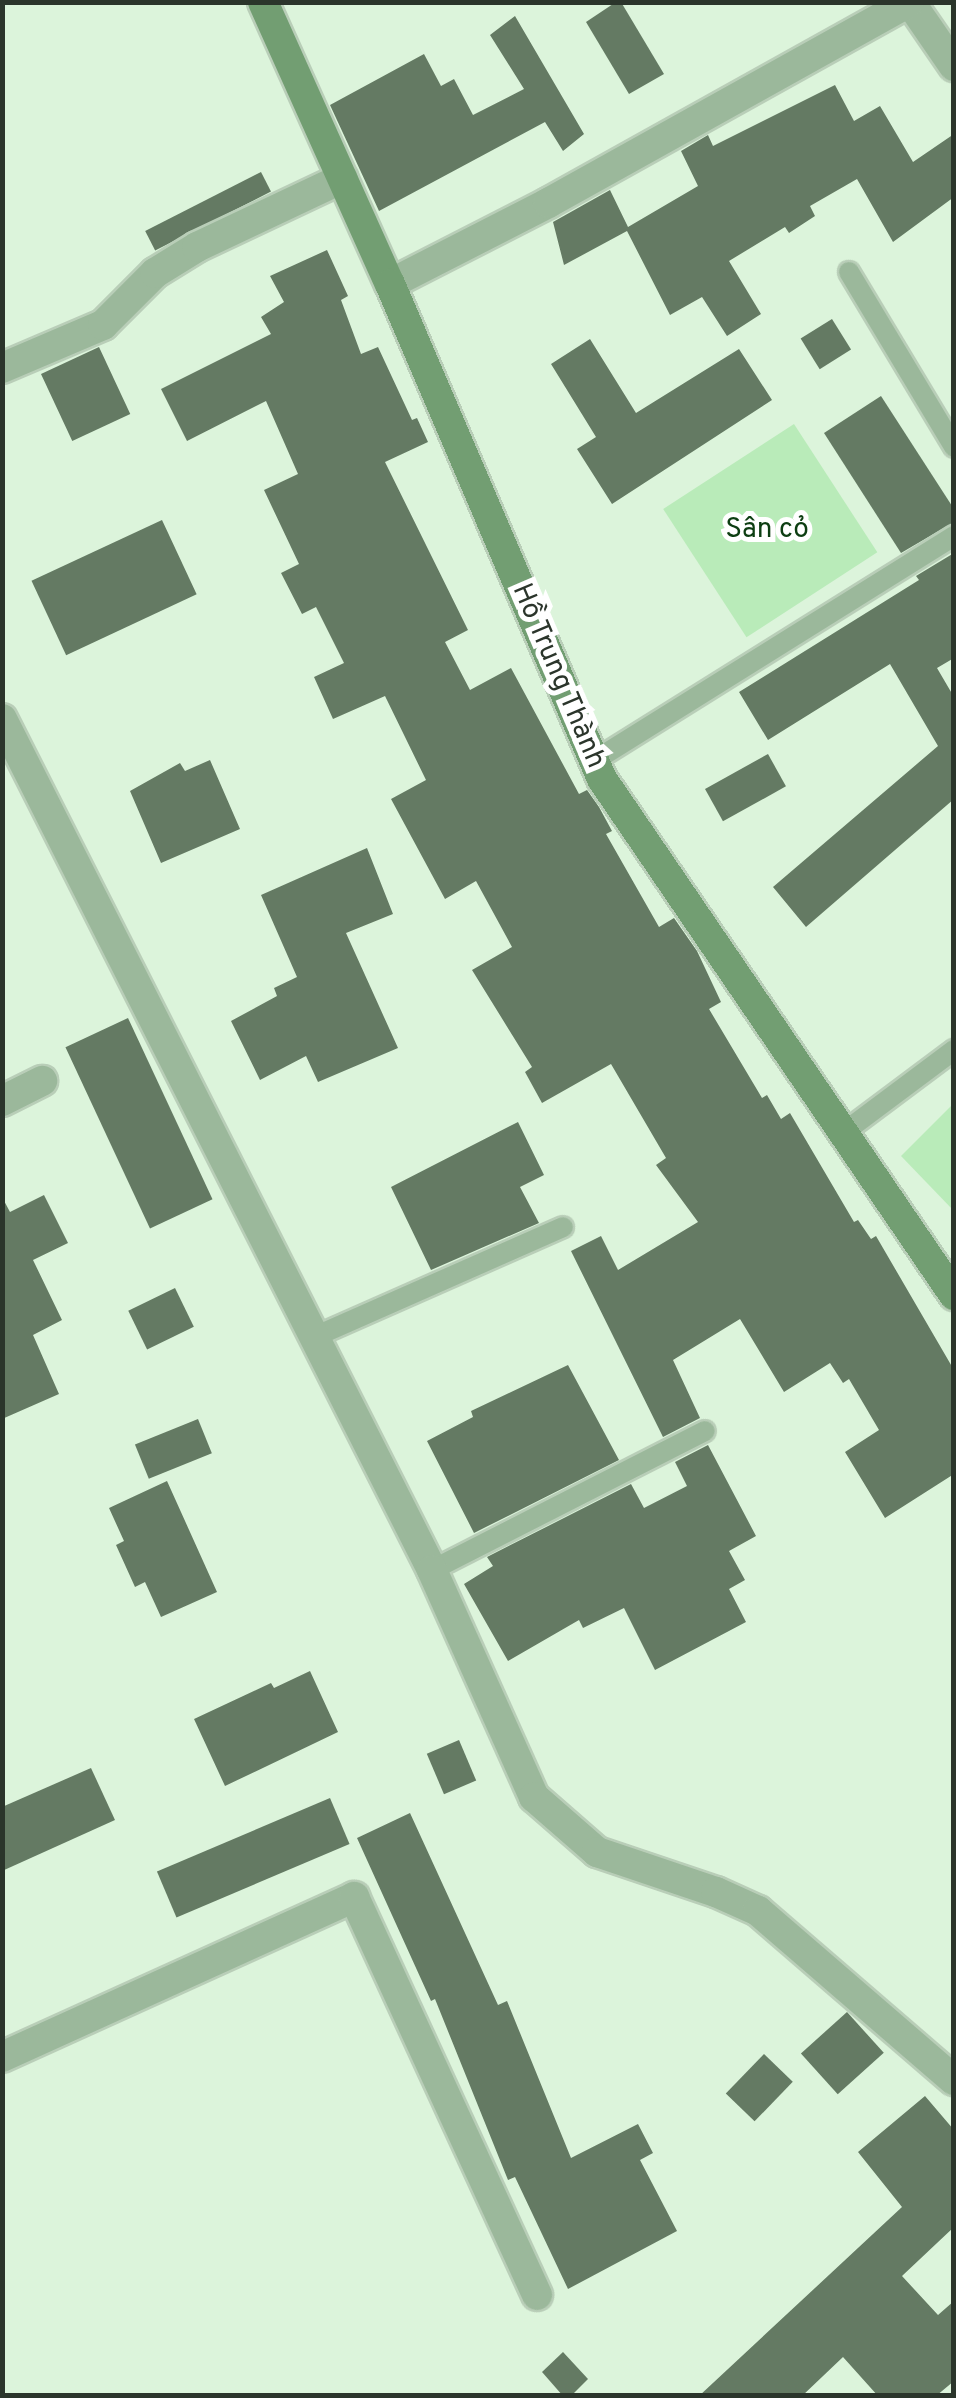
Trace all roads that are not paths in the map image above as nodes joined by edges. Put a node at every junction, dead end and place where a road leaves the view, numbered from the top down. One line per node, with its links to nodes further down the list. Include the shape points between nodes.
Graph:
1 (264, 2): 4 (street, Hồ Trung Thành)
2 (910, 2): 3 (street); 6 (street)
3 (954, 66)
4 (343, 178): 6 (street, Hồ Trung Thành); 7 (street, via 155,273 103,325)
5 (849, 272): 8 (lane)
6 (390, 284): 11 (street, Hồ Trung Thành)
7 (2, 368)
8 (954, 446)
9 (954, 536): 11 (lane)
10 (2, 720): 18 (street)
11 (594, 761): 15 (street, Hồ Trung Thành)
12 (954, 1050): 15 (lane)
13 (42, 1081): 14 (street)
14 (2, 1101)
15 (843, 1133): 17 (street, Hồ Trung Thành)
16 (563, 1227): 18 (lane)
17 (954, 1295)
18 (314, 1337): 20 (street)
19 (705, 1431): 20 (lane)
20 (432, 1570): 22 (street, via 534,1797 597,1852 758,1912)
21 (2, 2058): 23 (street, via 354,1898)
22 (954, 2080)
23 (537, 2295)

